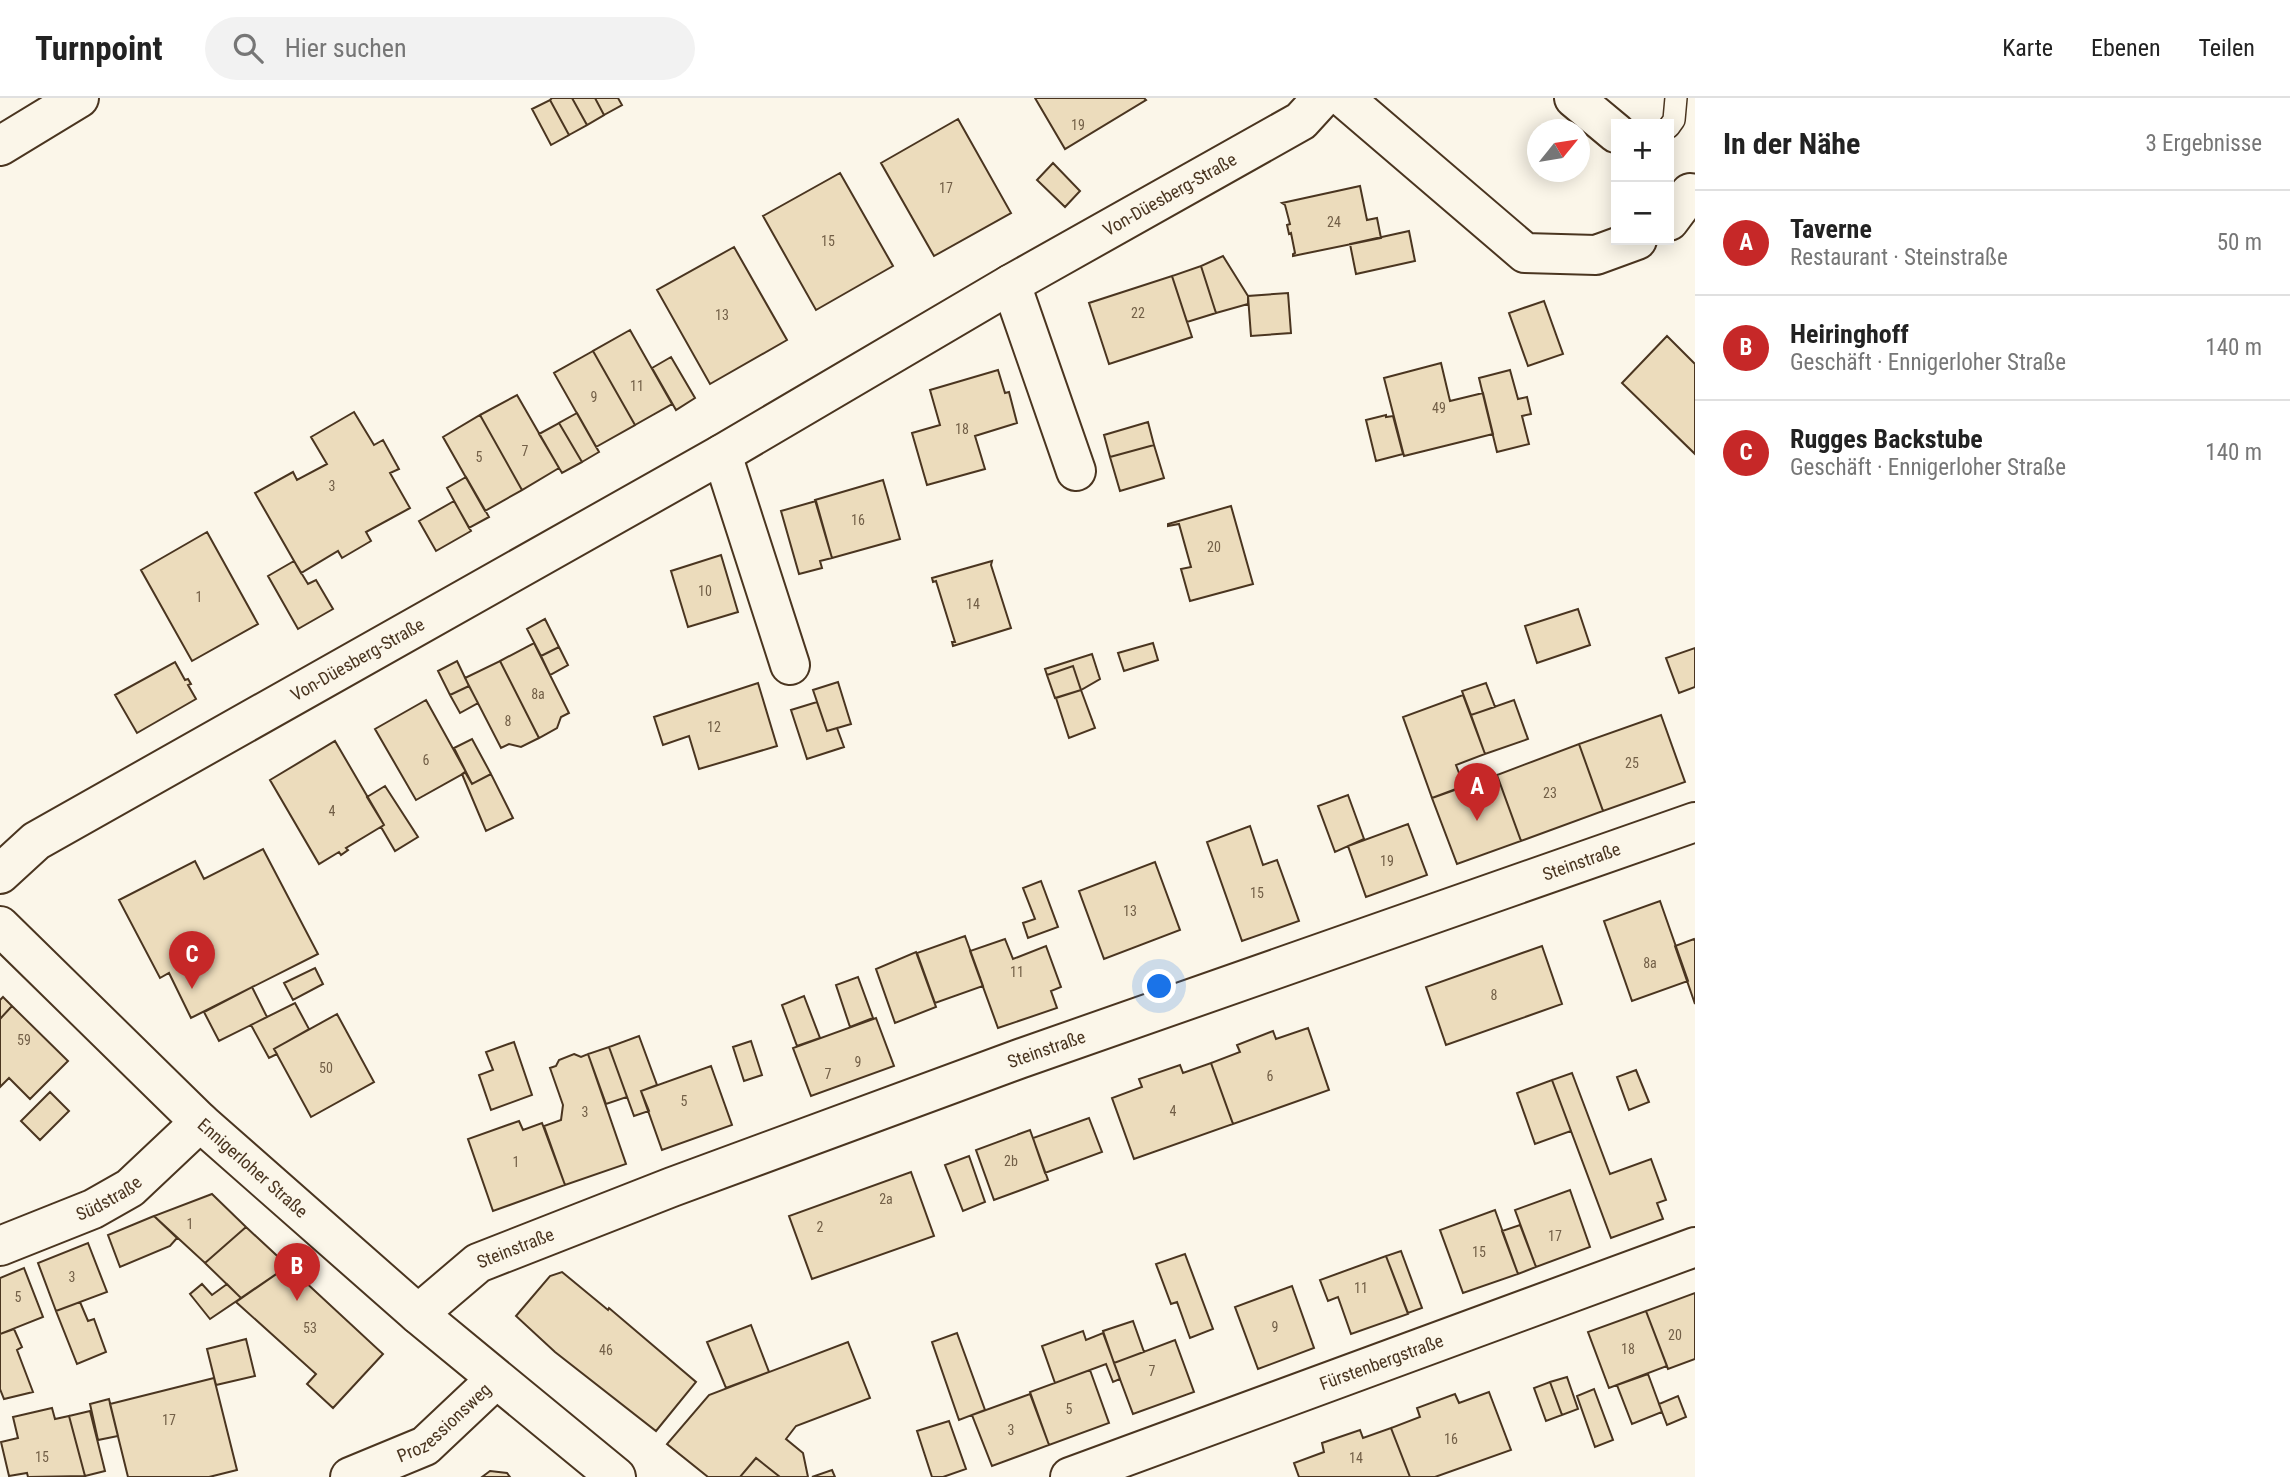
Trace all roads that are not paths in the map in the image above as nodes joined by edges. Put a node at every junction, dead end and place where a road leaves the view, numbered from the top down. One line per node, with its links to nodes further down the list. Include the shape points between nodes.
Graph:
1 (79, 98): 8 (street)
2 (1322, 98): 10 (street, Von-Düesberg-Straße, via 1301,121)
3 (1344, 98): 9 (street, via 1525,253 1596,255)
4 (1574, 98): 7 (street)
5 (1676, 98): 6 (lane)
6 (1674, 121)
7 (1611, 129)
8 (0, 146)
9 (1623, 245)
10 (1012, 284): 11 (street, Von-Düesberg-Straße); 12 (street)
11 (722, 454): 13 (street); 15 (street, Von-Düesberg-Straße, via 36,841)
12 (1076, 471)
13 (790, 664)
14 (1695, 822): 20 (street, Steinstraße, via 1019,1059 672,1187 478,1264)
15 (0, 874)
16 (0, 926): 17 (street, Ennigerloher Straße)
17 (200, 1122): 18 (street, Südstraße, via 130,1188 93,1209); 20 (street, Ennigerloher Straße)
18 (0, 1246)
19 (1695, 1247): 24 (street, Fürstenbergstraße)
20 (418, 1314): 21 (street, Ennigerloher Straße)
21 (495, 1380): 22 (street, Prozessionsweg, via 425,1446); 23 (street, Ennigerloher Straße)
22 (350, 1477)
23 (616, 1477)
24 (1070, 1477)

